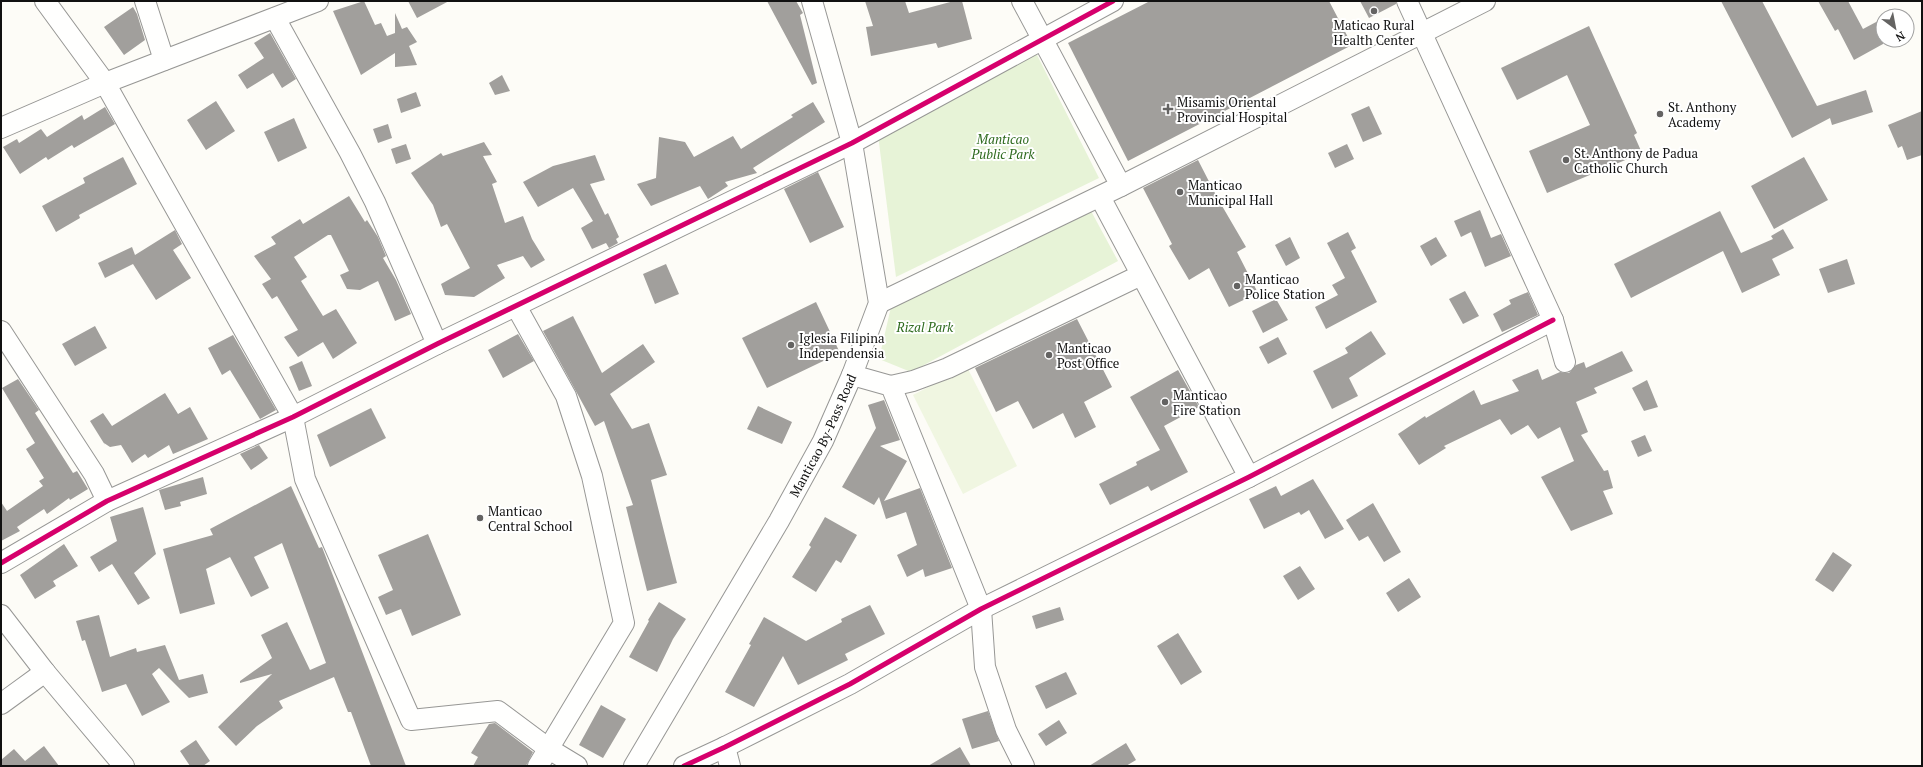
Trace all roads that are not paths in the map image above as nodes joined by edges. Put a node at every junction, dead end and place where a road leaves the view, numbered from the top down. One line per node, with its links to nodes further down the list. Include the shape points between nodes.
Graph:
1 (45, 1): 13 (street)
2 (145, 1): 12 (street)
3 (318, 1): 9 (street)
4 (812, 1): 15 (street)
5 (1022, 1): 11 (street)
6 (1113, 1): 11 (street)
7 (1407, 1): 10 (street)
8 (1485, 1): 10 (street)
9 (275, 18): 12 (street); 23 (street, via 375,202)
10 (1422, 32): 16 (street); 21 (street)
11 (1042, 39): 15 (street); 16 (street)
12 (164, 60): 13 (street)
13 (105, 83): 14 (street); 27 (street)
14 (1, 128)
15 (852, 144): 19 (street); 20 (street)
16 (1121, 186): 17 (street)
17 (1100, 197): 18 (street); 19 (street)
18 (1141, 275): 26 (street, via 948,368); 28 (street)
19 (879, 303): 25 (street, Manticao By-Pass Road)
20 (516, 306): 23 (street); 35 (street, via 566,396 592,476 624,622)
21 (1553, 320): 24 (street); 28 (street)
22 (1, 331): 29 (street, via 94,474)
23 (437, 344): 27 (street)
24 (1565, 362)
25 (852, 375): 26 (street); 40 (street, Manticao By-Pass Road, via 822,441 779,521)
26 (891, 386): 31 (street)
27 (293, 417): 29 (street); 35 (street, via 305,479 411,720 498,711)
28 (1249, 477): 31 (street)
29 (107, 501): 30 (street)
30 (1, 563)
31 (981, 609): 36 (street); 42 (street, via 985,668 1006,730)
32 (1, 614): 33 (street)
33 (45, 672): 34 (street); 37 (street)
34 (1, 704)
35 (549, 749): 38 (street); 39 (street)
36 (727, 757): 41 (street)
37 (124, 766)
38 (538, 766)
39 (577, 766)
40 (634, 766)
41 (684, 766)
42 (1024, 766)

